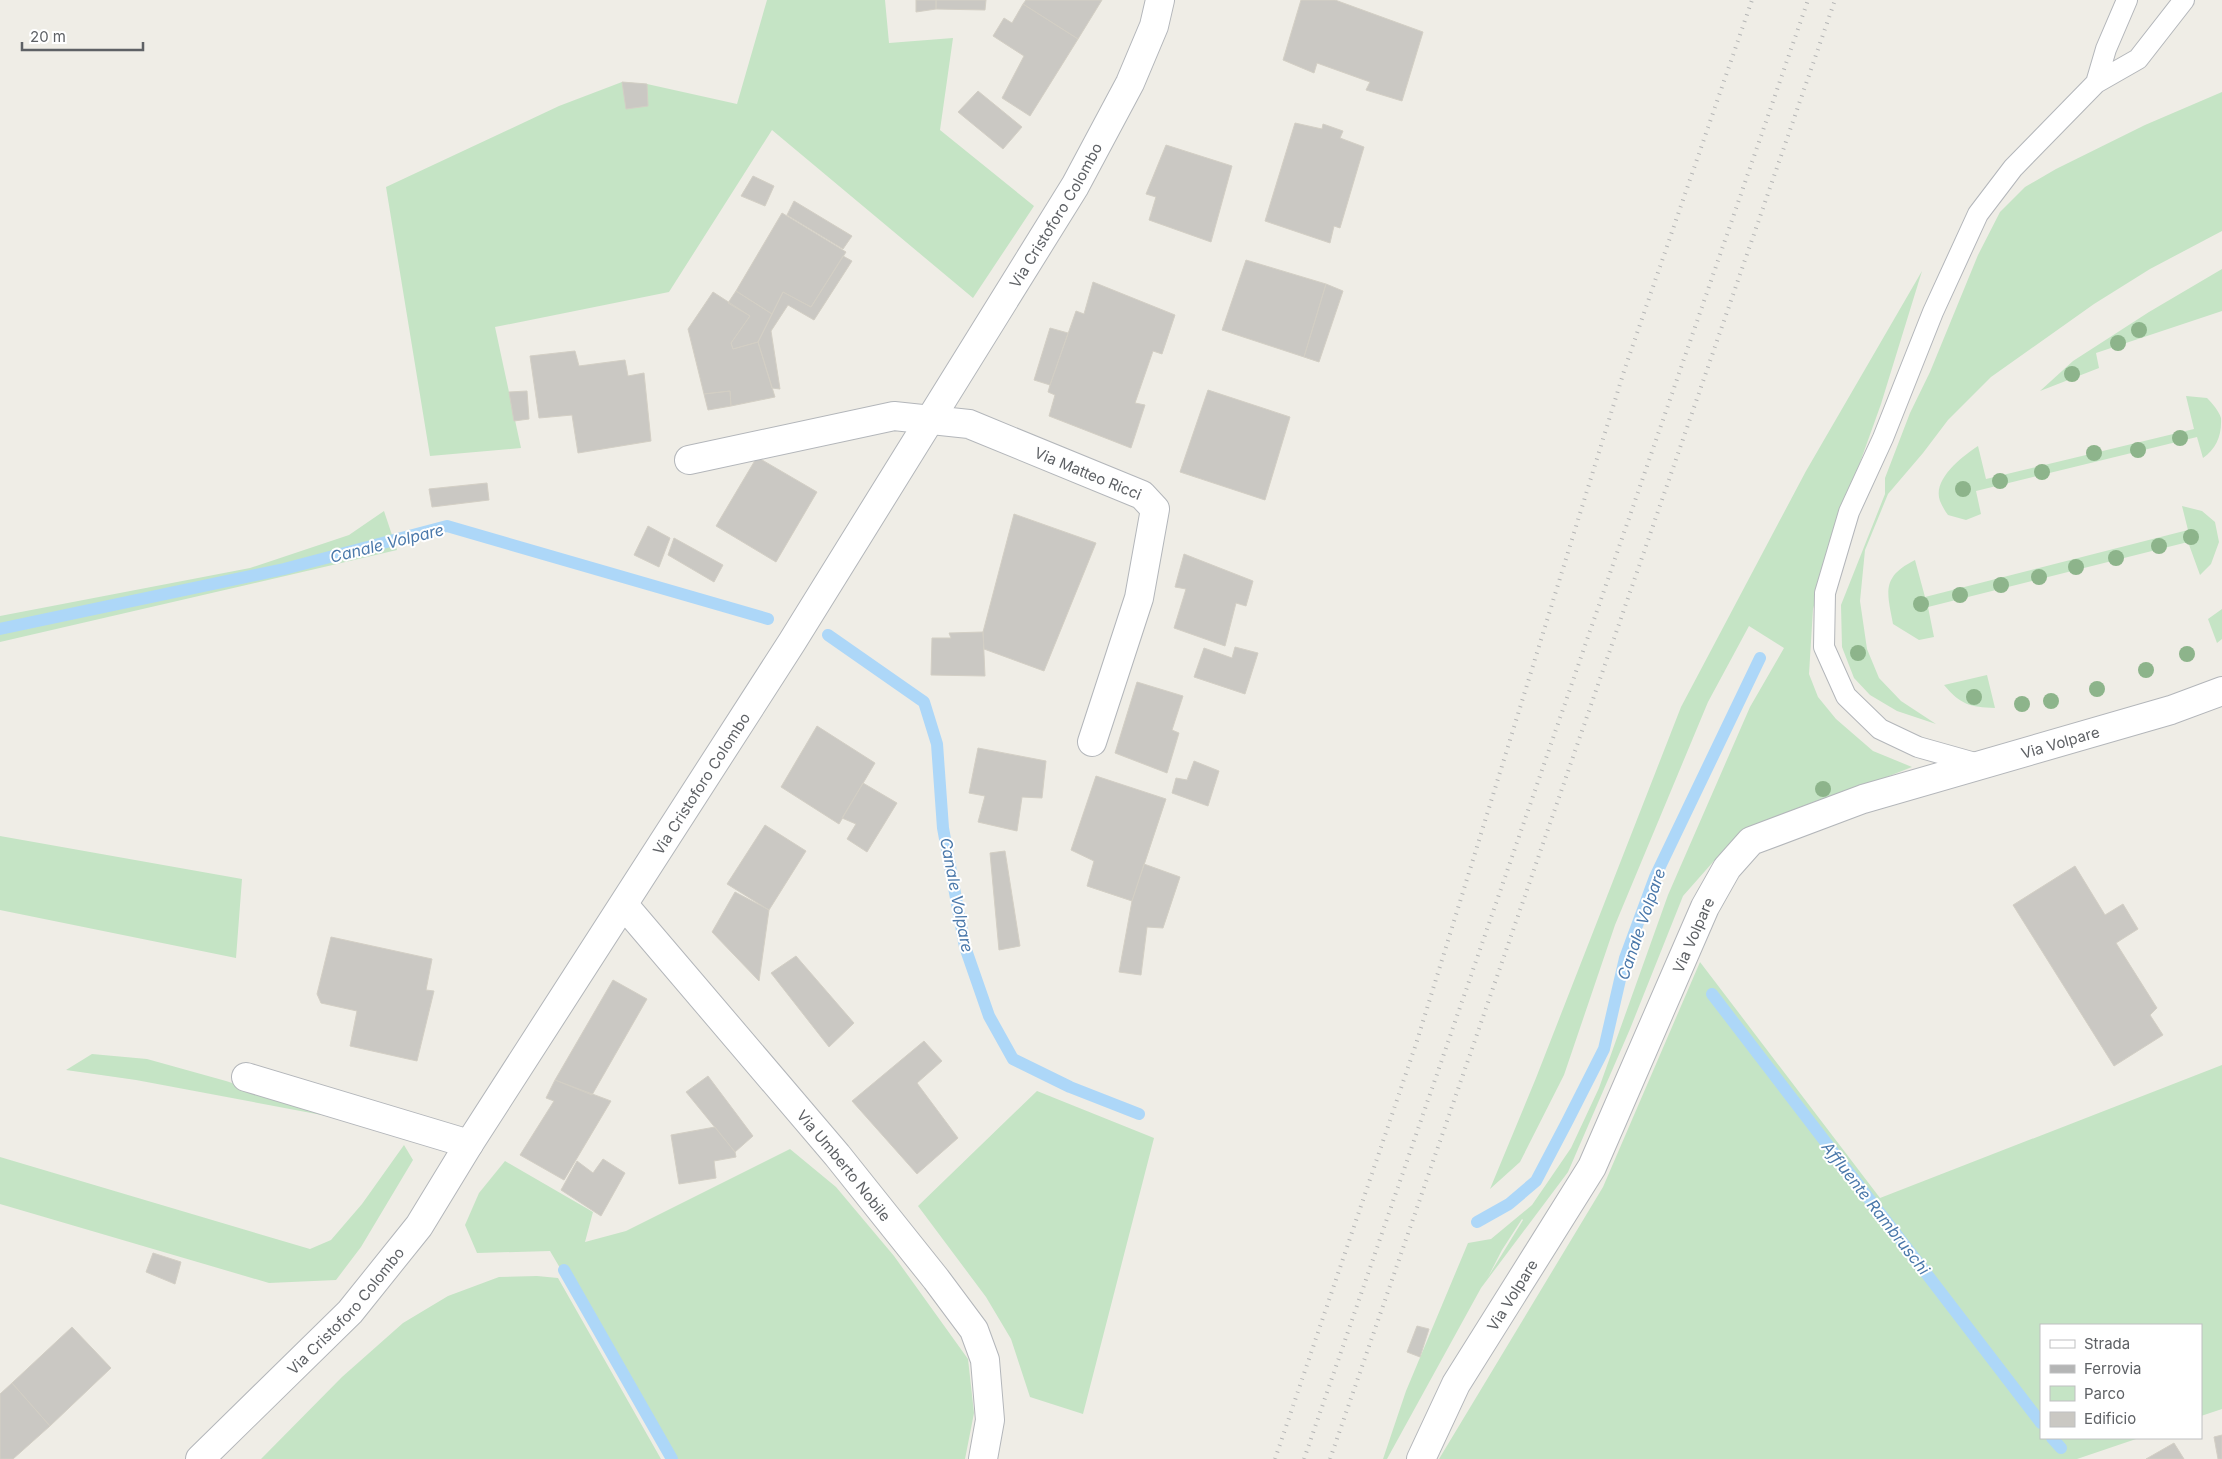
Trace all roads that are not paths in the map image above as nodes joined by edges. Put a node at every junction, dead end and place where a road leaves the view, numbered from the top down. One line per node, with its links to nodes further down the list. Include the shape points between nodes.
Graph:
1 (1160, 0): 5 (street, Via Cristoforo Colombo, via 1154,26 1130,83 1075,186)
2 (2127, 0): 4 (lane, via 2106,49)
3 (2184, 0): 4 (lane, via 2138,59)
4 (2096, 83): 9 (lane, via 2013,168 1978,214 1849,512 1825,593 1824,647 1846,696 1880,729 1918,747)
5 (929, 419): 6 (street, via 894,416); 8 (street, Via Matteo Ricci, via 969,424 1142,495 1155,509 1139,598); 10 (street, Via Cristoforo Colombo)
6 (689, 460)
7 (2218, 690): 9 (street, Via Volpare, via 2171,710)
8 (1092, 742)
9 (1982, 765): 15 (street, Via Volpare, via 1863,799 1751,840 1727,868 1706,907 1592,1167 1456,1384)
10 (624, 905): 12 (street, Via Cristoforo Colombo); 14 (street, Via Umberto Nobile, via 837,1155 974,1330 985,1360 990,1420)
11 (246, 1077): 12 (street)
12 (469, 1144): 13 (street, Via Cristoforo Colombo, via 419,1226 350,1312)
13 (200, 1459)
14 (983, 1459)
15 (1421, 1459)

